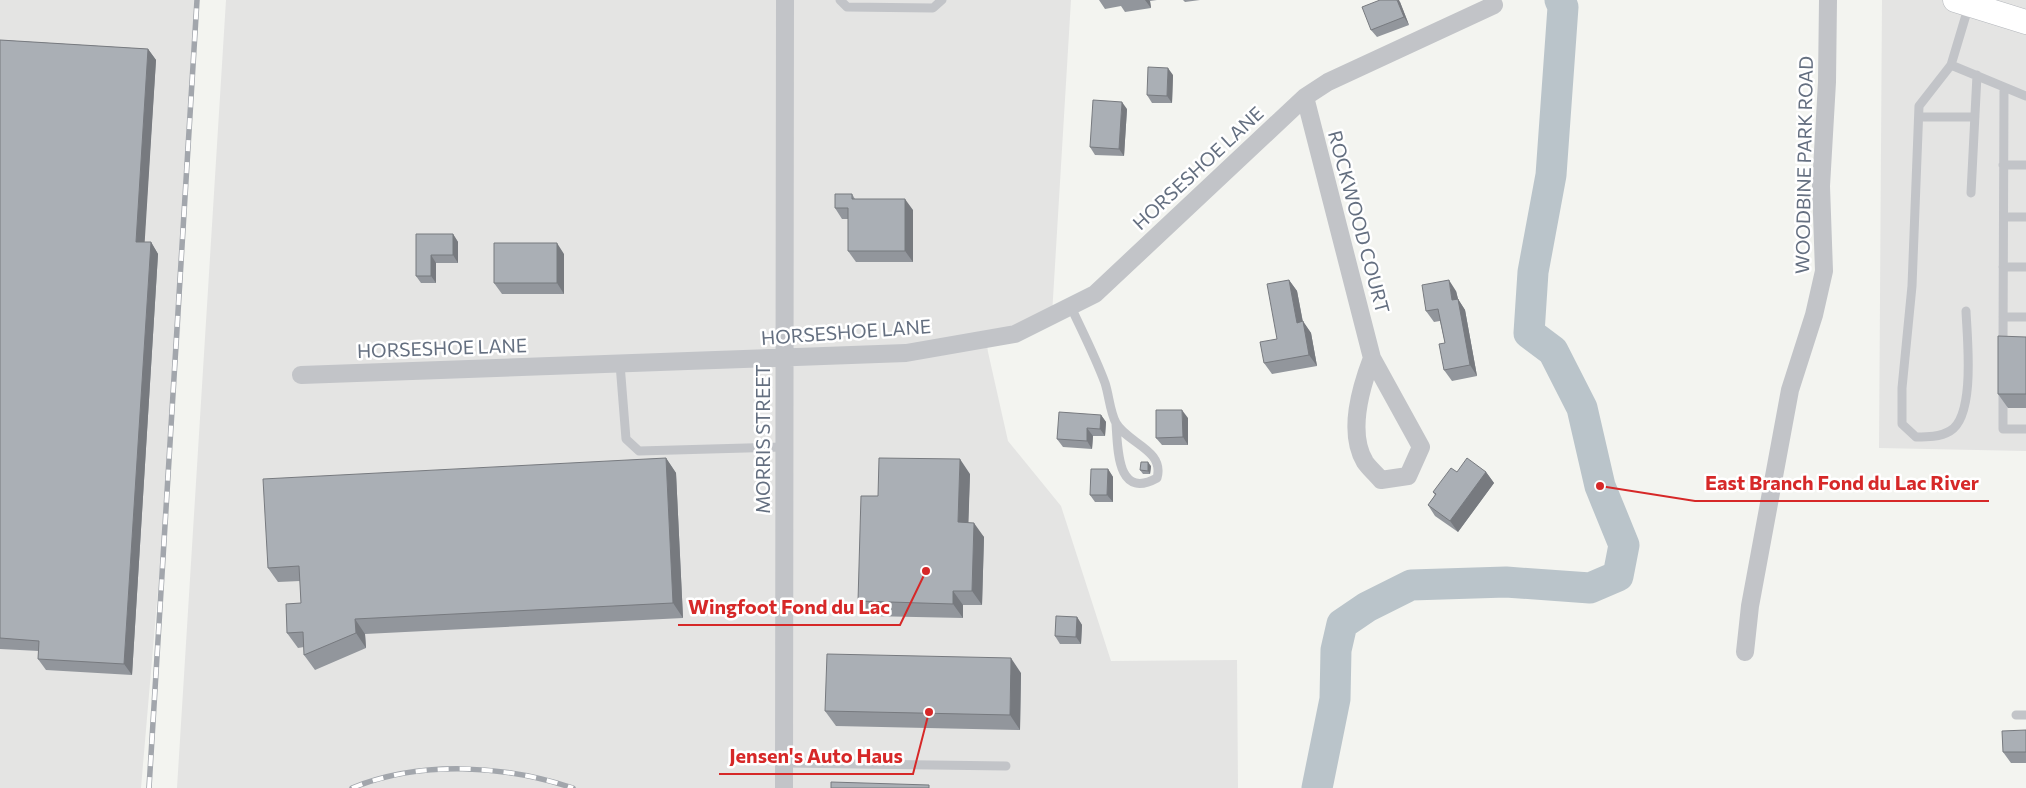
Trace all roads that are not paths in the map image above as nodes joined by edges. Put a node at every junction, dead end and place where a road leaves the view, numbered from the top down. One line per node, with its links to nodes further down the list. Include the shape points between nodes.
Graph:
1 (785, 0): 27 (street, MORRIS STREET)
2 (840, 0): 3 (lane, via 847,7 933,8)
3 (942, 0)
4 (1828, 0): 35 (street, WOODBINE PARK ROAD, via 1822,176 1824,271 1816,309 1790,390)
5 (1965, 1): 7 (main road); 8 (lane)
6 (1494, 5): 12 (street, HORSESHOE LANE, via 1328,82)
7 (2026, 22)
8 (1951, 65): 9 (lane); 13 (lane, via 1919,106)
9 (1977, 75): 10 (lane); 14 (lane)
10 (2004, 87): 11 (lane); 15 (lane)
11 (2026, 96)
12 (1305, 97): 22 (street, HORSESHOE LANE, via 1095,294); 28 (street, ROCKWOOD COURT)
13 (1918, 117): 14 (lane); 23 (lane, via 1912,286 1902,388 1902,424 1916,437 1938,436 1951,431 1964,412 1968,367)
14 (1975, 117): 17 (lane)
15 (2003, 165): 16 (lane); 18 (lane)
16 (2026, 166)
17 (1971, 193)
18 (2004, 217): 19 (lane); 20 (lane)
19 (2026, 217)
20 (2003, 267): 21 (lane); 24 (lane)
21 (2026, 267)
22 (1070, 305): 27 (street, HORSESHOE LANE, via 1014,334 906,353); 32 (lane, via 1105,384)
23 (1966, 311)
24 (2003, 317): 25 (lane); 26 (lane)
25 (2026, 317)
26 (2003, 354)
27 (784, 358): 29 (street, HORSESHOE LANE); 34 (street, MORRIS STREET)
28 (1372, 358): 28 (street, ROCKWOOD COURT, via 1360,388 1356,429 1365,461 1380,480 1408,476 1421,447)
29 (620, 364): 30 (street, HORSESHOE LANE); 34 (lane, via 626,439 639,452)
30 (301, 374)
31 (2003, 382): 33 (lane, via 2003,429)
32 (1116, 424): 32 (lane, via 1154,458 1158,465 1157,478 1142,485 1127,477 1118,456)
33 (2026, 429)
34 (784, 447): 38 (street, MORRIS STREET)
35 (1745, 652)
36 (2016, 715): 37 (lane)
37 (2026, 715)
38 (784, 763): 39 (lane); 40 (street, MORRIS STREET)
39 (1006, 766)
40 (784, 788)

